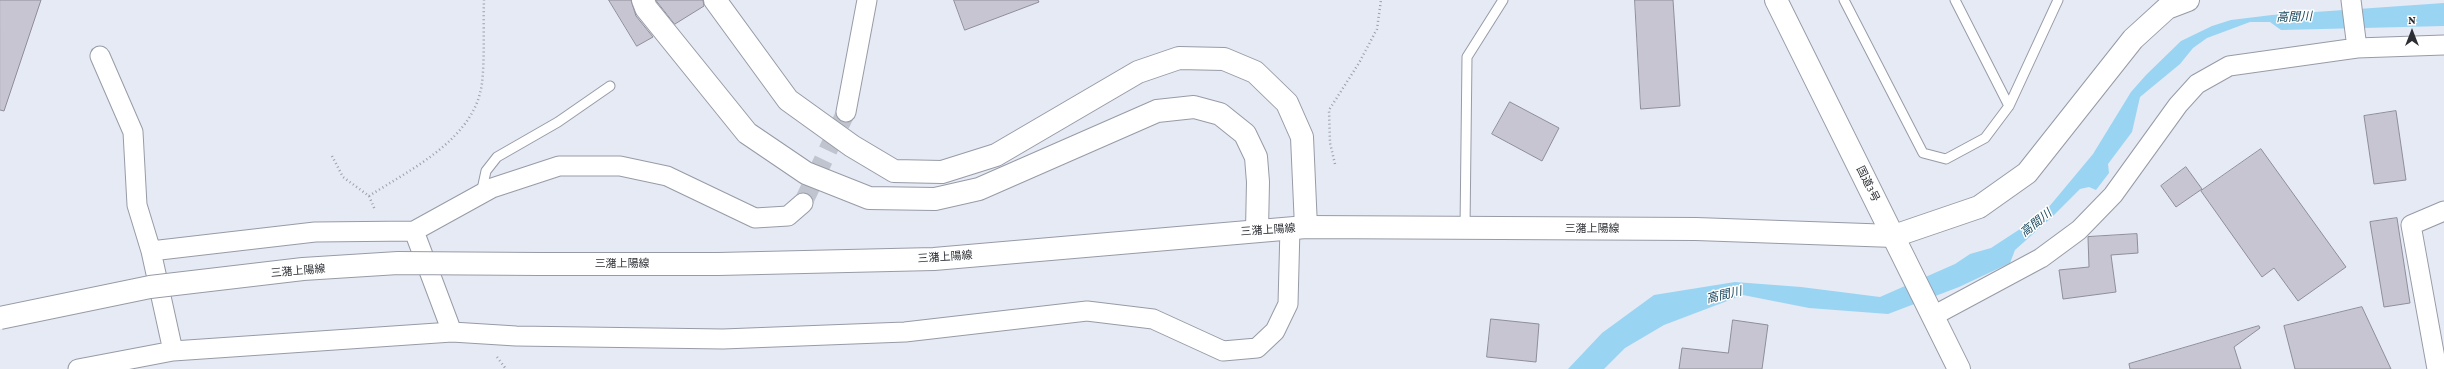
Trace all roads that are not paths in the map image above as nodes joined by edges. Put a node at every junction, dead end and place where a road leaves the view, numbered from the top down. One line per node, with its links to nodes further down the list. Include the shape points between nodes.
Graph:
1 (643, 0): 22 (main road, via 646,8 747,133 806,173 869,198 935,199 979,189 1157,111 1194,107 1220,114 1245,134 1256,157)
2 (714, 0): 20 (main road, via 788,100 852,146 894,171 942,172 996,154 1138,72 1179,58 1224,59 1254,72 1287,103 1302,137)
3 (867, 0): 16 (street)
4 (1503, 0): 21 (lane, via 1467,57)
5 (1776, 0): 24 (main road, 国道3号)
6 (1844, 0): 15 (lane, via 1923,153 1946,159 1985,138)
7 (1955, 0): 15 (lane)
8 (2058, 0): 15 (lane)
9 (2188, 0): 24 (main road, via 2167,8 2133,39 2027,173 1979,207)
10 (2351, 0): 11 (street)
11 (2356, 43): 12 (street); 26 (street, via 2228,66 2197,84 2178,104 2113,195 2079,230 2041,258)
12 (2444, 45)
13 (100, 56): 25 (street, via 133,132 137,205)
14 (610, 86): 17 (lane, via 558,122 497,157 486,171)
15 (2009, 106)
16 (846, 112)
17 (480, 195): 18 (street, via 492,188 559,166 620,166 668,176 755,218 788,216); 23 (street)
18 (802, 203)
19 (2444, 210): 32 (street, via 2412,225)
20 (1298, 228): 21 (main road, 三潴上陽線); 22 (main road, 三潴上陽線); 28 (street, via 1288,304 1275,331 1257,348 1223,351 1153,318 1087,311 905,332 731,338 516,336)
21 (1465, 228): 24 (main road, 三潴上陽線, via 1696,229)
22 (1257, 230): 27 (main road, 三潴上陽線, bridge, via 934,259 718,264 398,263 303,269 150,287)
23 (414, 231): 25 (street, via 315,232); 28 (street)
24 (1894, 236): 26 (main road, 国道3号)
25 (151, 251): 29 (street)
26 (1931, 311): 31 (main road, 国道3号)
27 (0, 318)
28 (452, 332): 29 (street)
29 (173, 350): 30 (street)
30 (78, 369)
31 (1959, 369)
32 (2437, 369)

